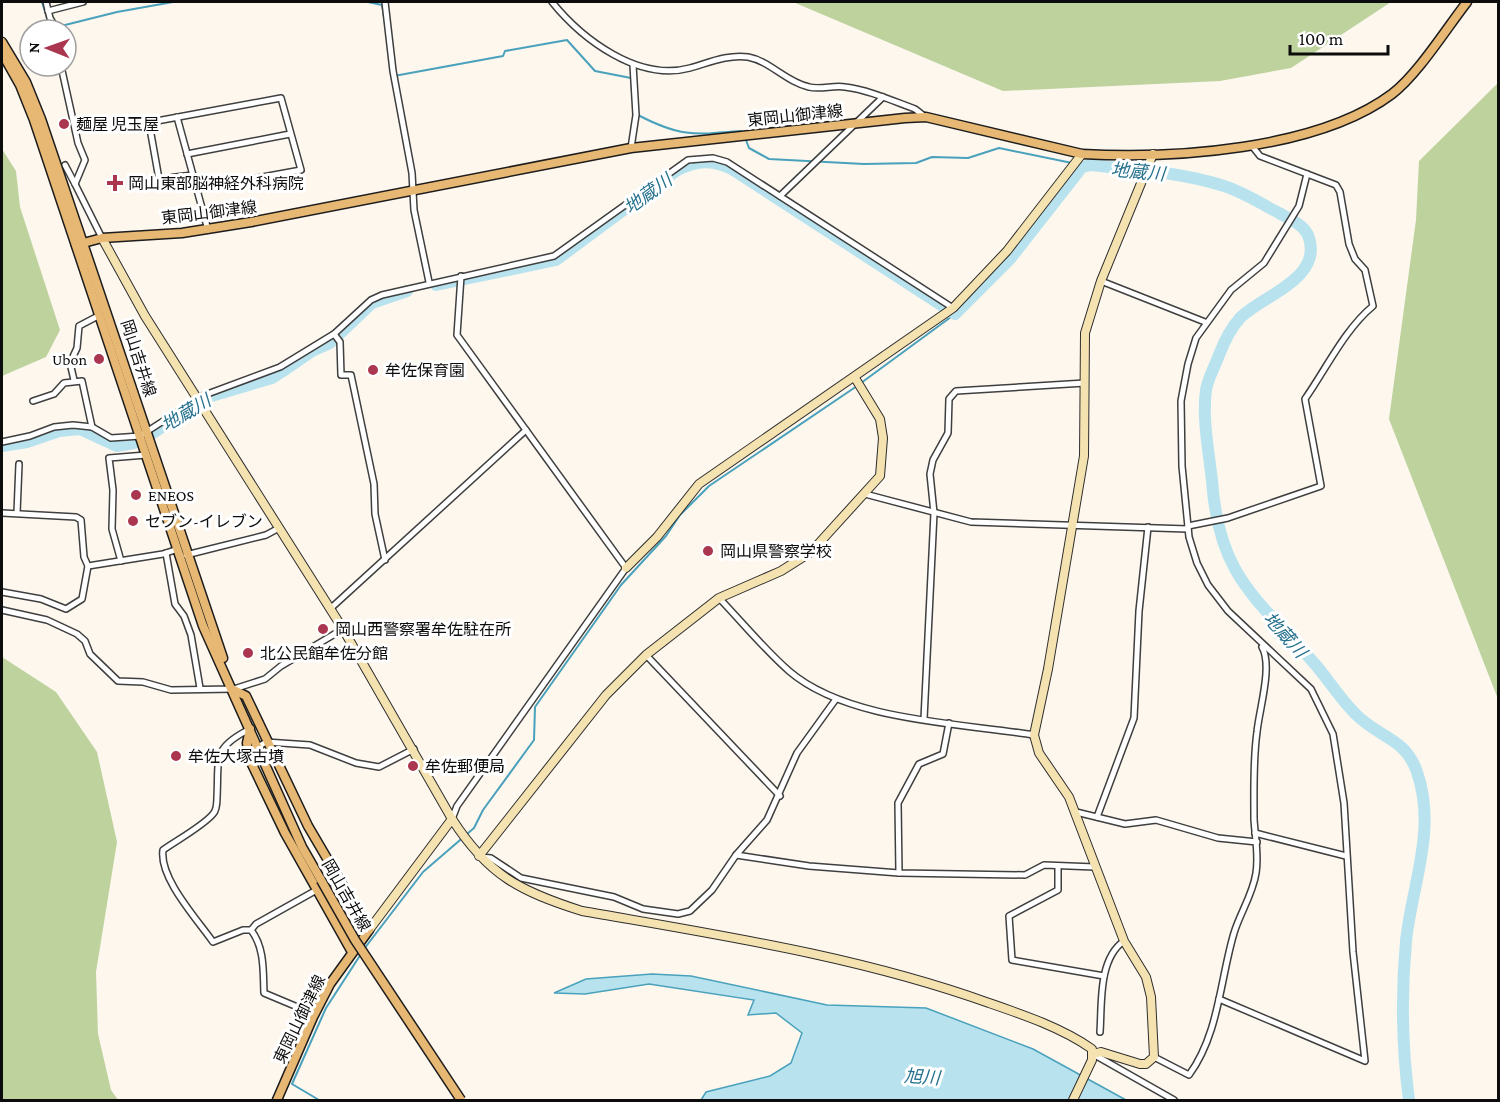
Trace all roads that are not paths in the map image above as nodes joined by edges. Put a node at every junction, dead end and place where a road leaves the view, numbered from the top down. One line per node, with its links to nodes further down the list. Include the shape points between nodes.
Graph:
1 (46, 2): 6 (street)
2 (81, 2): 6 (street)
3 (385, 2): 29 (street)
4 (552, 2): 10 (street, via 597,44)
5 (1467, 2): 19 (main road, 東岡山御津線, via 1392,94 1318,129)
6 (48, 11): 7 (street)
7 (51, 18)
8 (2, 42): 33 (main road, 岡山吉井線, via 30,91)
9 (2, 53): 33 (main road, 岡山吉井線, via 20,85)
10 (633, 65): 12 (street, via 688,69 708,61 746,57 760,61 787,80 811,88 847,87); 20 (street, via 636,115)
11 (64, 78): 27 (street, via 85,160)
12 (883, 98): 14 (street); 16 (street)
13 (177, 117): 15 (street); 18 (street, via 281,98); 21 (street)
14 (926, 117): 16 (main road, 東岡山御津線); 22 (main road, 東岡山御津線)
15 (149, 123): 17 (street); 26 (street, via 159,178)
16 (856, 124): 20 (main road, 東岡山御津線); 30 (street)
17 (119, 129)
18 (290, 134): 21 (street); 28 (street, via 301,170)
19 (1252, 146): 23 (main road, 東岡山御津線); 25 (street, via 1260,156)
20 (631, 148): 29 (main road, 東岡山御津線)
21 (187, 153): 26 (street)
22 (1082, 154): 23 (main road, 東岡山御津線); 37 (street, via 1007,251)
23 (1153, 154): 35 (street)
24 (65, 165): 27 (street)
25 (1307, 174): 39 (street, via 1299,206 1264,262 1231,290); 58 (street, via 1327,180 1340,192 1349,244 1354,259 1365,270 1373,299 1373,306 1352,326 1305,399 1321,486 1213,523)
26 (193, 175): 28 (street)
27 (75, 184): 32 (street)
28 (197, 189): 31 (street)
29 (413, 190): 31 (main road, 東岡山御津線); 36 (street)
30 (780, 196): 34 (street, via 727,162 713,158 688,160 554,256); 37 (street)
31 (208, 230): 32 (main road, 東岡山御津線)
32 (102, 238): 33 (main road, 東岡山御津線); 44 (street)
33 (81, 244): 38 (main road, 岡山吉井線); 48 (main road, 岡山吉井線)
34 (461, 276): 36 (street); 47 (street, via 457,335)
35 (1101, 281): 39 (street); 43 (street, via 1085,333)
36 (429, 282): 40 (street, via 371,300)
37 (953, 308): 41 (street)
38 (99, 315): 42 (street, via 79,326 77,348 70,363); 48 (main road, 岡山吉井線)
39 (1205, 322): 58 (street, via 1188,364 1181,401 1181,458)
40 (334, 334): 44 (street, via 280,367); 63 (street, via 340,342 341,375 351,375)
41 (855, 378): 52 (street, via 880,419 883,438 880,476); 66 (street, via 699,484 657,537)
42 (74, 380): 45 (street, via 64,383 54,394); 46 (street, via 82,381)
43 (1085, 383): 55 (street, via 956,392 949,399 948,433 930,474); 56 (street, via 1084,456)
44 (197, 399): 48 (street); 59 (street)
45 (33, 401)
46 (92, 427): 48 (street, via 111,438); 49 (street, via 54,427)
47 (526, 430): 63 (street); 66 (street)
48 (143, 434): 50 (main road, 岡山吉井線); 60 (main road, 岡山吉井線)
49 (2, 442)
50 (146, 455): 61 (main road, 岡山吉井線); 64 (street, via 109,458 112,529)
51 (19, 464): 54 (street)
52 (864, 494): 55 (street); 68 (street, via 811,552 781,571)
53 (2, 513): 54 (street)
54 (17, 513): 65 (street, via 81,520)
55 (934, 513): 56 (street, via 971,522); 77 (street)
56 (1074, 526): 57 (street); 80 (street)
57 (1148, 527): 58 (street); 85 (street, via 1134,718)
58 (1188, 527): 72 (street, via 1197,563 1208,585)
59 (279, 528): 60 (street, via 266,535); 69 (street)
60 (188, 551): 61 (street); 75 (main road, 岡山吉井線)
61 (178, 552): 62 (street); 75 (main road, 岡山吉井線, via 203,626)
62 (166, 553): 64 (street); 74 (street, via 175,604 184,615 193,644)
63 (385, 560): 69 (street)
64 (121, 561): 65 (street)
65 (88, 566): 67 (street, via 82,599 66,609)
66 (626, 568): 86 (street, via 457,806)
67 (2, 592)
68 (719, 598): 73 (street); 76 (street, via 790,672)
69 (330, 609): 71 (street)
70 (2, 610): 74 (street, via 47,621 77,634 90,654 117,681 143,682 171,690)
71 (343, 629): 75 (street, via 265,679); 82 (street)
72 (1258, 641): 87 (street, via 1266,654 1266,672 1256,739); 91 (street, via 1311,689 1333,734 1344,803)
73 (646, 656): 83 (street); 90 (street, via 606,695)
74 (200, 688): 75 (street)
75 (234, 689): 79 (main road, 岡山吉井線); 81 (main road, via 246,696)
76 (836, 699): 77 (street); 83 (street, via 797,753)
77 (924, 719): 78 (street)
78 (949, 723): 80 (street); 94 (street, via 943,754 919,764 898,803)
79 (250, 729): 81 (main road, 岡山吉井線); 96 (main road, via 249,758); 97 (street, via 222,748 213,814 163,850 162,861 213,942)
80 (1034, 735): 84 (street, via 1040,753)
81 (262, 745): 82 (street, via 310,746 356,763 380,767); 95 (main road); 108 (main road, 岡山吉井線, bridge, via 302,846 321,880 355,940)
82 (414, 749): 86 (street)
83 (780, 796): 89 (street, via 767,820)
84 (1076, 812): 85 (street); 93 (street)
85 (1097, 818): 88 (street, via 1125,824 1156,820 1218,838)
86 (455, 822): 90 (street); 98 (street)
87 (1255, 833): 88 (street); 91 (street)
88 (1257, 842): 102 (street, via 1254,883 1234,934)
89 (736, 855): 90 (street, via 712,890 690,911 678,914 521,878 491,858); 94 (street)
90 (479, 856): 105 (street, via 517,886 541,898 582,911 881,969 1023,1015 1080,1040 1092,1049)
91 (1346, 856): 102 (street, via 1365,1061)
92 (1058, 866): 93 (street); 94 (street, via 1044,865 1025,875); 101 (street, via 1058,890 1009,916 1012,960)
93 (1095, 867): 99 (street)
94 (899, 873)
95 (338, 878): 96 (street); 98 (main road)
96 (316, 891): 97 (street); 100 (main road)
97 (251, 930): 103 (street, via 263,961 264,993)
98 (369, 930): 100 (main road, 東岡山御津線)
99 (1124, 941): 101 (street, via 1117,945); 106 (street, via 1146,977)
100 (352, 952): 103 (main road, 東岡山御津線)
101 (1104, 976): 104 (street)
102 (1219, 999): 106 (street, via 1209,1036 1189,1075)
103 (313, 1017): 107 (main road, 東岡山御津線)
104 (1100, 1032)
105 (1092, 1057): 106 (street, via 1101,1052 1140,1064); 109 (street); 110 (street)
106 (1154, 1057)
107 (277, 1101)
108 (461, 1101)
109 (1072, 1101)
110 (1174, 1101)

